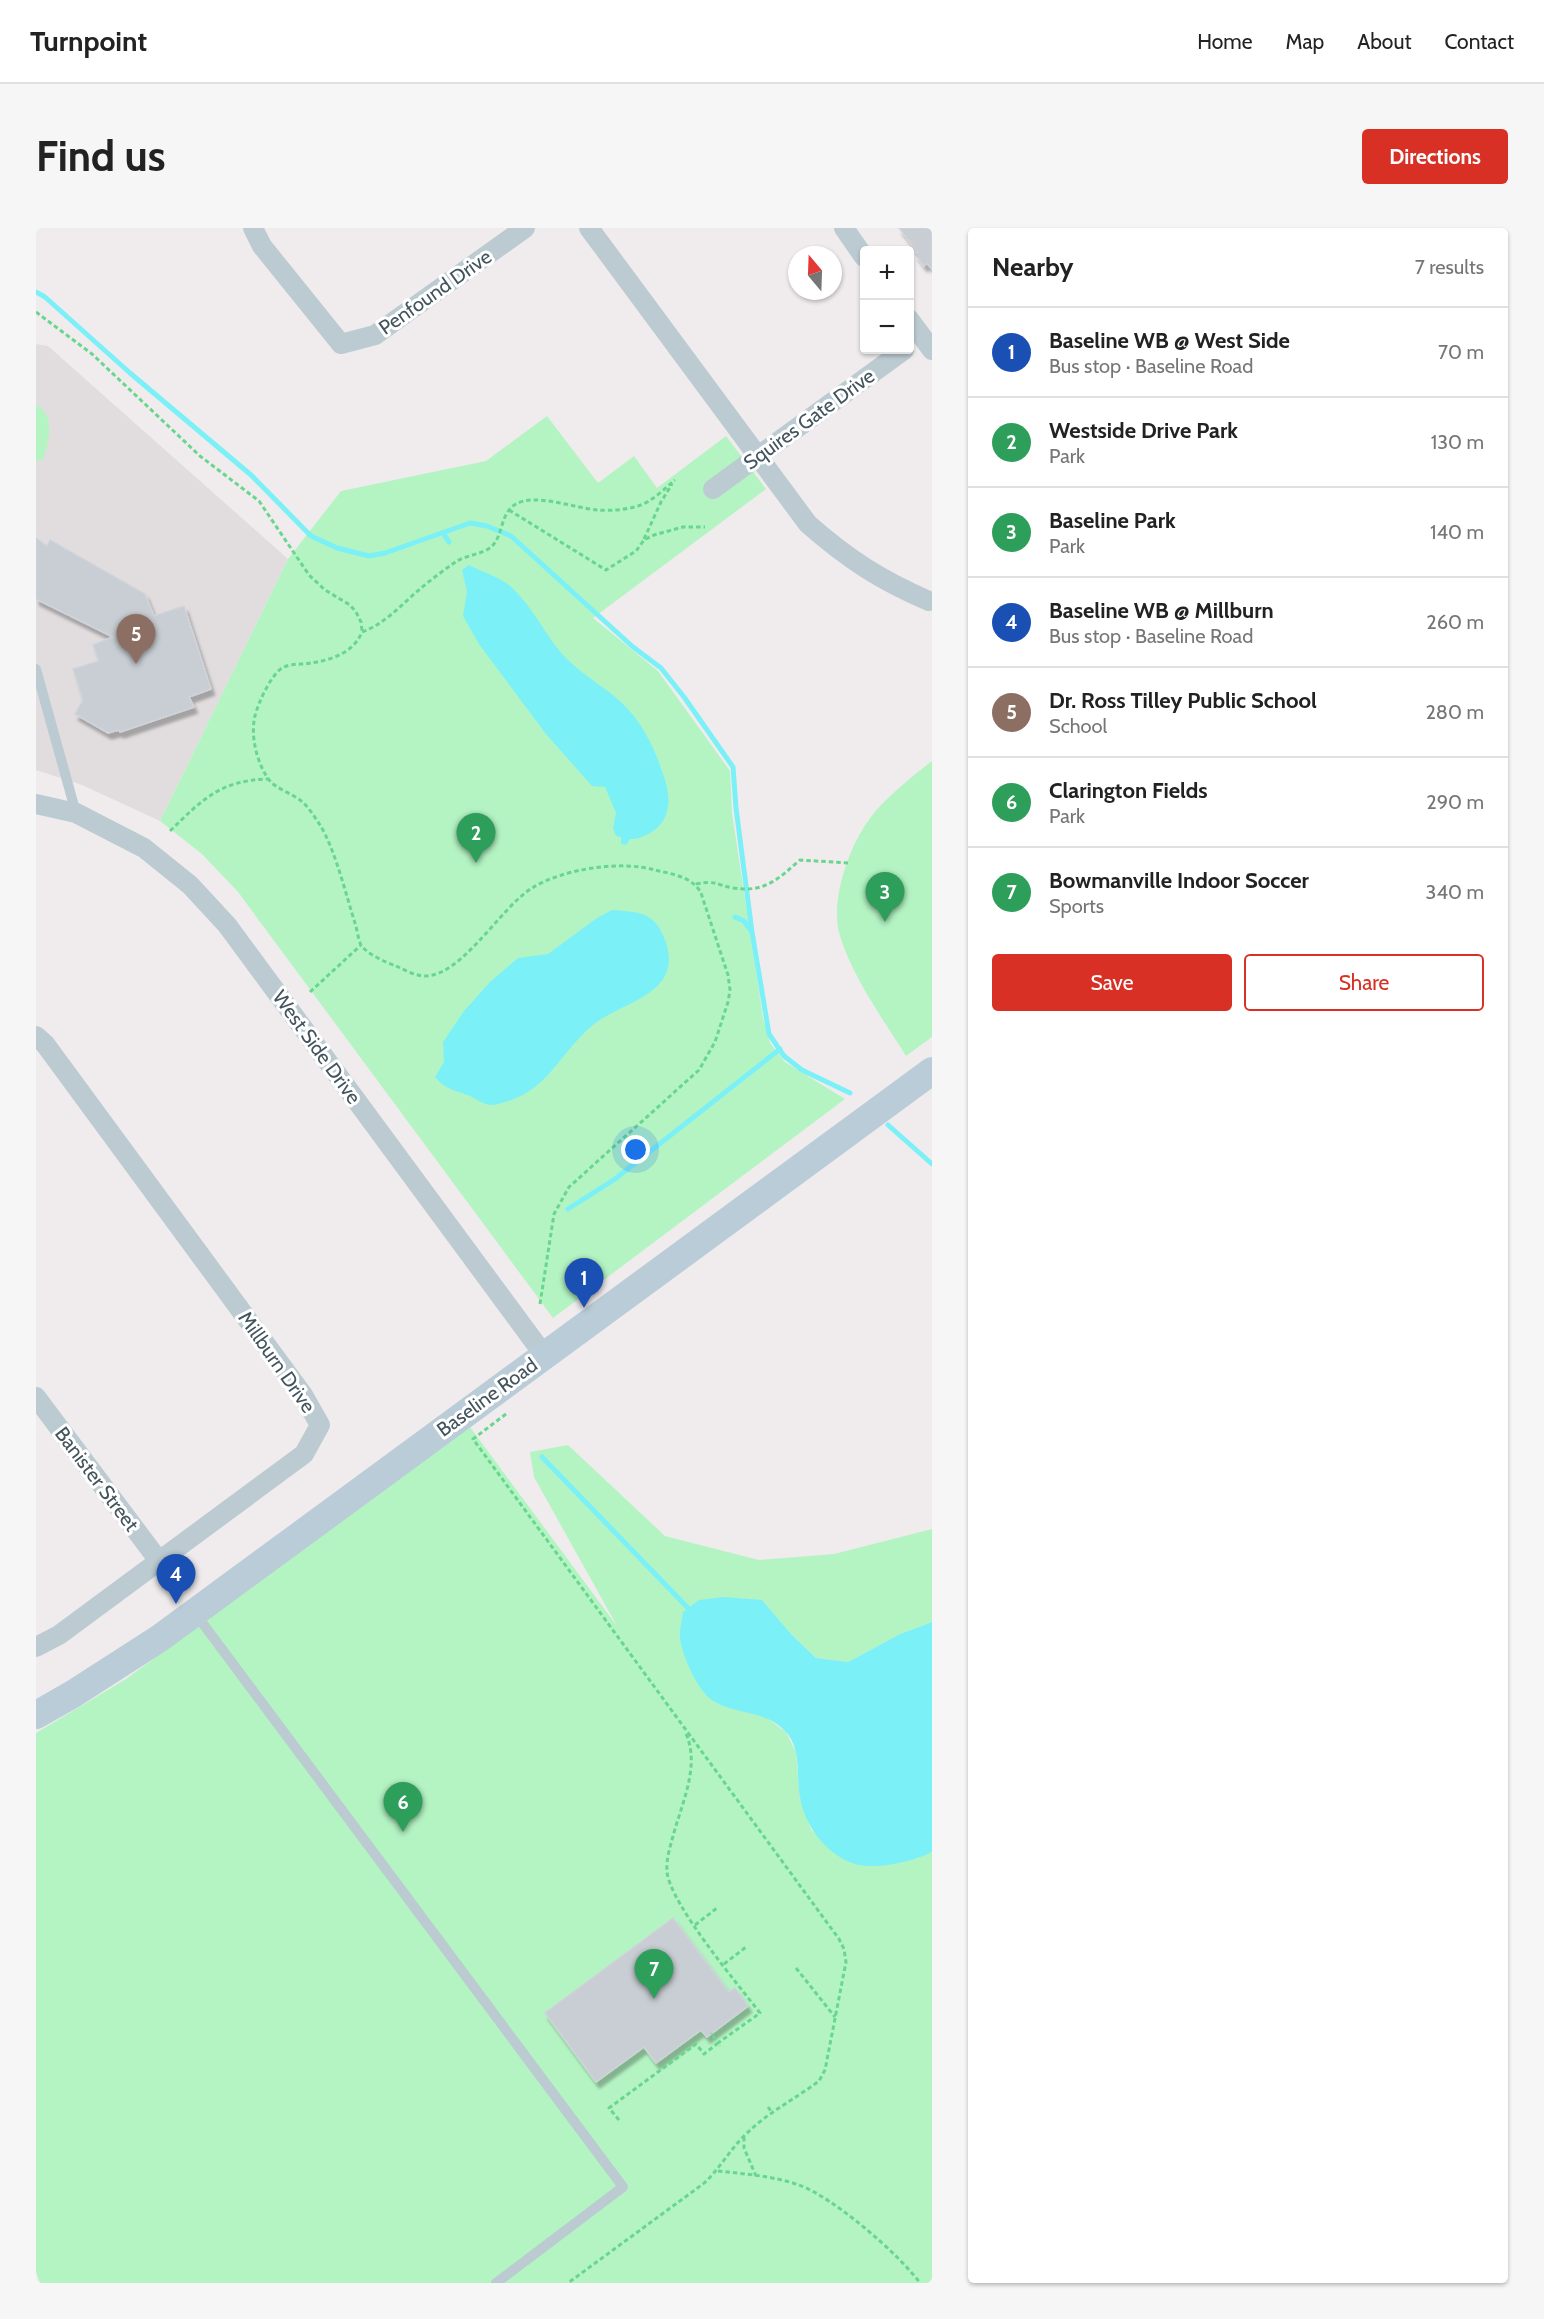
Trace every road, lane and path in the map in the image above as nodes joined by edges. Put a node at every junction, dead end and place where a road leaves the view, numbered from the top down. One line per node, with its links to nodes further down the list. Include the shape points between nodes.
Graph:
1 (253, 228): 2 (street, Penfound Drive, via 262,246 341,344 375,335)
2 (525, 228)
3 (589, 228): 10 (street)
4 (844, 228): 5 (street)
5 (860, 251)
6 (36, 312): 16 (path, via 92,354 200,456 259,501 309,576 351,605)
7 (914, 326): 8 (street)
8 (924, 340)
9 (898, 354): 10 (street, Squires Gate Drive)
10 (757, 456): 11 (street, Squires Gate Drive); 15 (street, via 808,524 841,554 892,585)
11 (713, 489)
12 (508, 510): 14 (path, via 606,570 636,551); 14 (path, via 528,500 610,511 636,507 675,480); 16 (path, via 490,548 454,563 380,624)
13 (705, 527): 14 (path, via 683,527)
14 (644, 540)
15 (929, 600)
16 (362, 632): 18 (path, via 347,652 321,662 284,667 276,673 260,700 253,732 255,750)
17 (36, 669): 20 (lane)
18 (269, 779): 21 (path, via 219,789); 24 (path, via 301,801 321,827)
19 (36, 804): 20 (street, West Side Drive)
20 (76, 813): 29 (street, West Side Drive, via 144,848 214,910)
21 (170, 831)
22 (848, 863): 23 (path, via 800,860 767,886 734,888 712,881)
23 (696, 884): 24 (path, via 647,867 574,872 526,893 460,960 433,975 411,973); 28 (path, via 730,990 715,1042 699,1070 569,1187 554,1214)
24 (361, 945): 25 (path)
25 (310, 993)
26 (36, 1036): 32 (street, Millburn Drive, via 296,1386 320,1425 304,1454)
27 (932, 1071): 29 (street, Baseline Road)
28 (540, 1304)
29 (544, 1355): 33 (street, Baseline Road)
30 (36, 1396): 32 (street, Banister Street)
31 (473, 1439): 36 (path)
32 (159, 1561): 34 (street, Millburn Drive, via 59,1635)
33 (195, 1612): 35 (street, Baseline Road); 51 (lane, via 623,2187)
34 (36, 1647)
35 (36, 1715)
36 (683, 1726): 38 (path, via 692,1748 690,1776 667,1870 677,1899); 42 (path, via 839,1939 846,1962)
37 (717, 1908): 38 (path)
38 (695, 1925): 40 (path)
39 (746, 1947): 40 (path)
40 (724, 1964): 44 (path, via 760,2013)
41 (796, 1968): 42 (path)
42 (835, 2017): 46 (path, via 825,2070 819,2081)
43 (711, 2033): 44 (path)
44 (719, 2045): 47 (path, via 704,2054 696,2044 609,2108)
45 (768, 2107): 46 (path)
46 (773, 2114): 48 (path)
47 (619, 2120)
48 (744, 2135): 49 (path); 50 (path, via 744,2148)
49 (718, 2171): 50 (path); 52 (path)
50 (756, 2176): 53 (path, via 801,2186 823,2198 891,2252)
51 (496, 2283)
52 (568, 2283)
53 (920, 2283)

